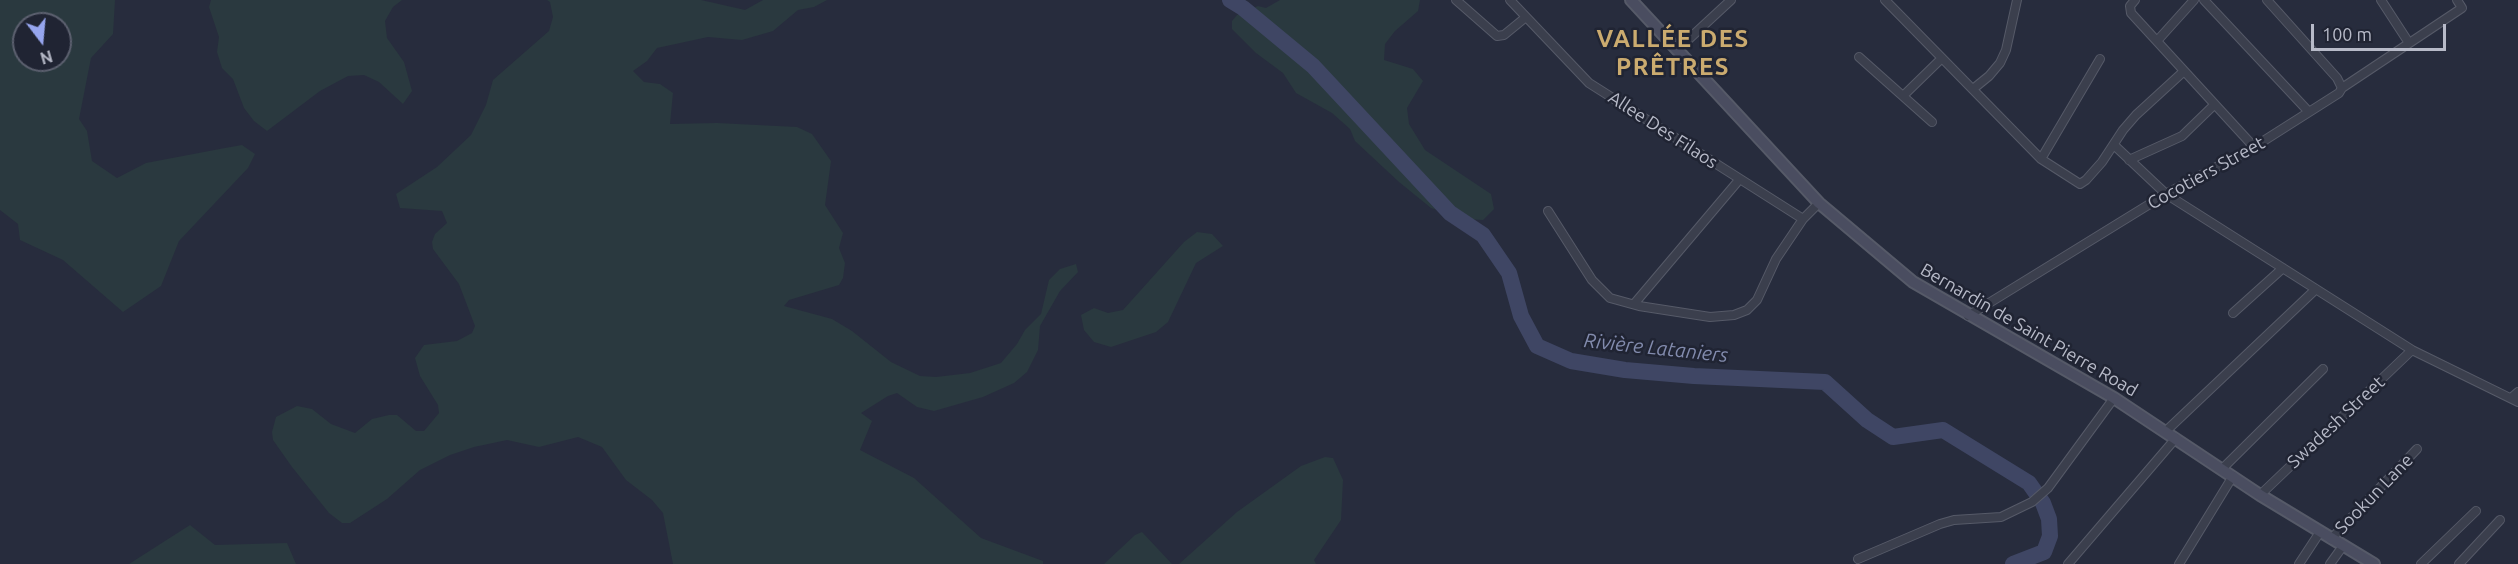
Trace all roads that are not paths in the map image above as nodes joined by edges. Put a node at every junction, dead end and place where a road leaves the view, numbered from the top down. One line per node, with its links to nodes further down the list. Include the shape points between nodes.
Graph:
1 (1456, 0): 13 (street, via 1497,36)
2 (1510, 0): 13 (street, Allee Des Filaos)
3 (1631, 0): 16 (main road, Bernardin de Saint Pierre Road)
4 (1731, 0): 16 (street)
5 (1885, 0): 18 (street)
6 (2017, 0): 22 (street, via 2000,63)
7 (2135, 0): 14 (street, via 2130,6 2131,13)
8 (2194, 0): 14 (street)
9 (2204, 0): 25 (street)
10 (2267, 0): 21 (street)
11 (2381, 0): 15 (street)
12 (2457, 0): 15 (street, Cocotiers Street, via 2462,8)
13 (1526, 17): 31 (street, Allee Des Filaos, via 1589,83)
14 (2157, 41): 20 (street)
15 (2409, 43): 21 (street, Cocotiers Street)
16 (1677, 50): 33 (main road, Bernardin de Saint Pierre Road)
17 (1859, 57): 23 (street)
18 (1942, 58): 22 (street); 23 (street)
19 (2100, 59): 29 (street)
20 (2183, 72): 24 (street); 27 (street, via 2136,115)
21 (2342, 88): 25 (street, Cocotiers Street)
22 (1973, 89): 29 (street)
23 (1903, 96): 26 (street)
24 (2214, 105): 28 (street); 30 (street, via 2182,136)
25 (2309, 112): 28 (street, Cocotiers Street)
26 (1932, 122)
27 (2114, 145): 29 (street, via 2080,184); 30 (street)
28 (2254, 147): 32 (street, Cocotiers Street)
29 (2038, 156)
30 (2129, 160): 32 (street)
31 (1739, 180): 35 (street, Allee Des Filaos); 38 (street)
32 (2166, 194): 36 (street); 40 (street, Cocotiers Street)
33 (1819, 203): 35 (street); 40 (main road, Bernardin de Saint Pierre Road, via 1913,282)
34 (1548, 211): 38 (street, via 1592,280 1610,298)
35 (1803, 219): 38 (street, via 1776,259 1757,300 1747,310 1710,317)
36 (2283, 268): 37 (street); 39 (street)
37 (2316, 289): 41 (street); 46 (street)
38 (1634, 304)
39 (2233, 313)
40 (1968, 316): 44 (main road, Bernardin de Saint Pierre Road)
41 (2412, 350): 45 (street); 50 (street, Swadesh Street)
42 (2323, 369): 48 (street)
43 (2518, 392): 45 (street)
44 (2114, 398): 46 (main road, Bernardin de Saint Pierre Road); 56 (street, via 2048,488 2032,502 2001,517 1940,524)
45 (2514, 400)
46 (2171, 434): 48 (main road, Bernardin de Saint Pierre Road); 57 (street)
47 (2417, 449): 54 (street, Sookun Lane)
48 (2222, 469): 49 (main road, Bernardin de Saint Pierre Road)
49 (2233, 476): 50 (main road, Bernardin de Saint Pierre Road); 58 (street)
50 (2260, 495): 53 (main road, Bernardin de Saint Pierre Road)
51 (2476, 511): 62 (street)
52 (2500, 520): 63 (street)
53 (2320, 532): 54 (main road, Bernardin de Saint Pierre Road); 59 (street)
54 (2331, 539): 55 (main road, Bernardin de Saint Pierre Road)
55 (2343, 546): 60 (street); 61 (main road, Bernardin de Saint Pierre Road)
56 (1858, 559)
57 (2068, 564)
58 (2179, 564)
59 (2299, 564)
60 (2330, 564)
61 (2374, 564)
62 (2421, 564)
63 (2459, 564)

